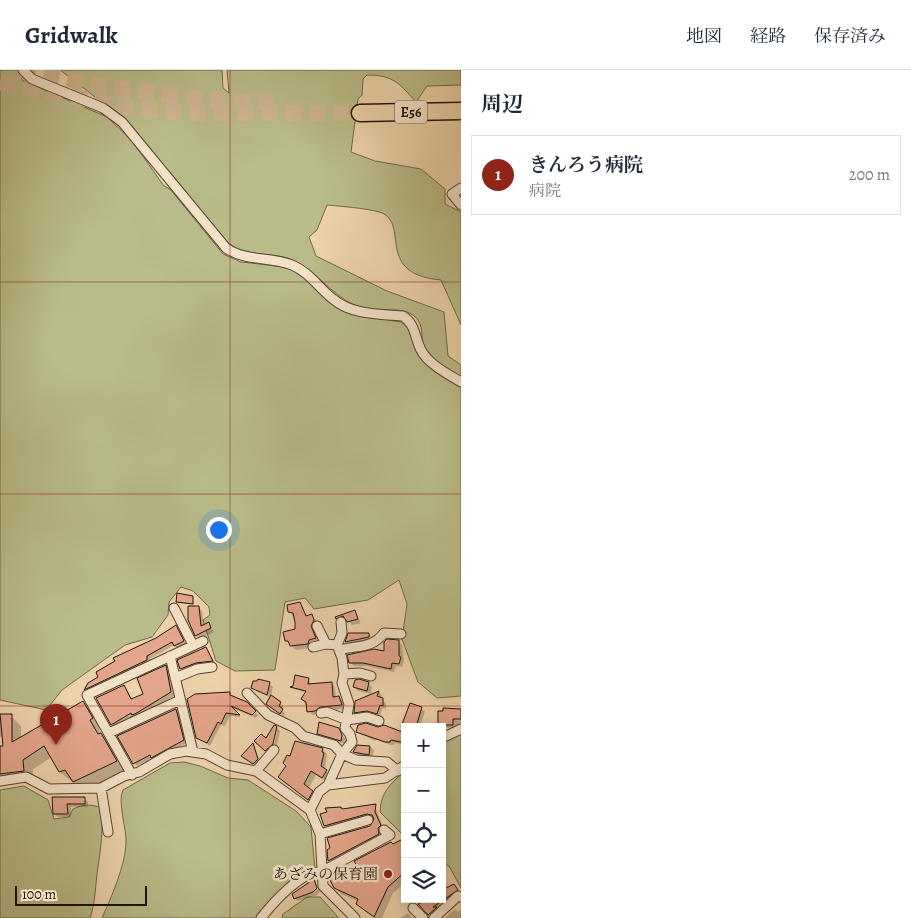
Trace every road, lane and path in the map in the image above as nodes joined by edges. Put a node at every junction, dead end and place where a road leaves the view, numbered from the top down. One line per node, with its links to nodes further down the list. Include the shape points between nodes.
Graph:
1 (24, 70): 6 (street, via 32,78 103,108 122,122 226,248 238,255 284,262 302,270 332,299 349,308 403,316 414,328 425,356)
2 (461, 104): 3 (highway, E56, via 360,109)
3 (461, 111)
4 (461, 188): 5 (street, via 452,194)
5 (461, 205)
6 (461, 382)
7 (174, 608): 13 (street)
8 (340, 622): 15 (street)
9 (317, 626): 12 (street)
10 (401, 634): 15 (street, via 384,633 371,645)
11 (203, 641): 13 (street)
12 (326, 644): 14 (street); 15 (street)
13 (193, 645): 16 (street)
14 (313, 647)
15 (339, 647): 18 (street)
16 (170, 656): 20 (street); 27 (street, via 87,695)
17 (212, 667): 20 (street)
18 (344, 674): 19 (street); 24 (street, via 342,683 348,704)
19 (371, 676)
20 (175, 678): 22 (street)
21 (247, 693): 31 (street, via 268,715 304,736 334,745)
22 (180, 700): 27 (street); 30 (street)
23 (321, 713): 24 (street, via 328,712)
24 (347, 720): 25 (street, via 366,717); 31 (street, via 345,728 352,742)
25 (379, 721)
26 (461, 729): 28 (street)
27 (108, 734): 34 (street)
28 (446, 736)
29 (274, 750): 33 (street)
30 (193, 752): 33 (street); 34 (street, via 170,754)
31 (342, 754): 32 (street, via 356,760 387,762); 36 (street)
32 (401, 768): 36 (street, via 385,778)
33 (256, 771): 38 (street)
34 (132, 775): 37 (street)
35 (0, 781): 37 (street, via 26,777 49,789)
36 (328, 785): 38 (street, via 319,792)
37 (101, 788): 41 (street)
38 (310, 810): 42 (street)
39 (368, 820): 42 (street)
40 (384, 830): 43 (street, via 390,834)
41 (108, 832)
42 (320, 834): 43 (street)
43 (321, 872): 46 (street, via 311,873 288,889); 47 (street, via 323,886)
44 (461, 897): 49 (street, via 458,896)
45 (413, 908): 48 (street)
46 (261, 918)
47 (355, 918)
48 (423, 918)
49 (434, 918)

